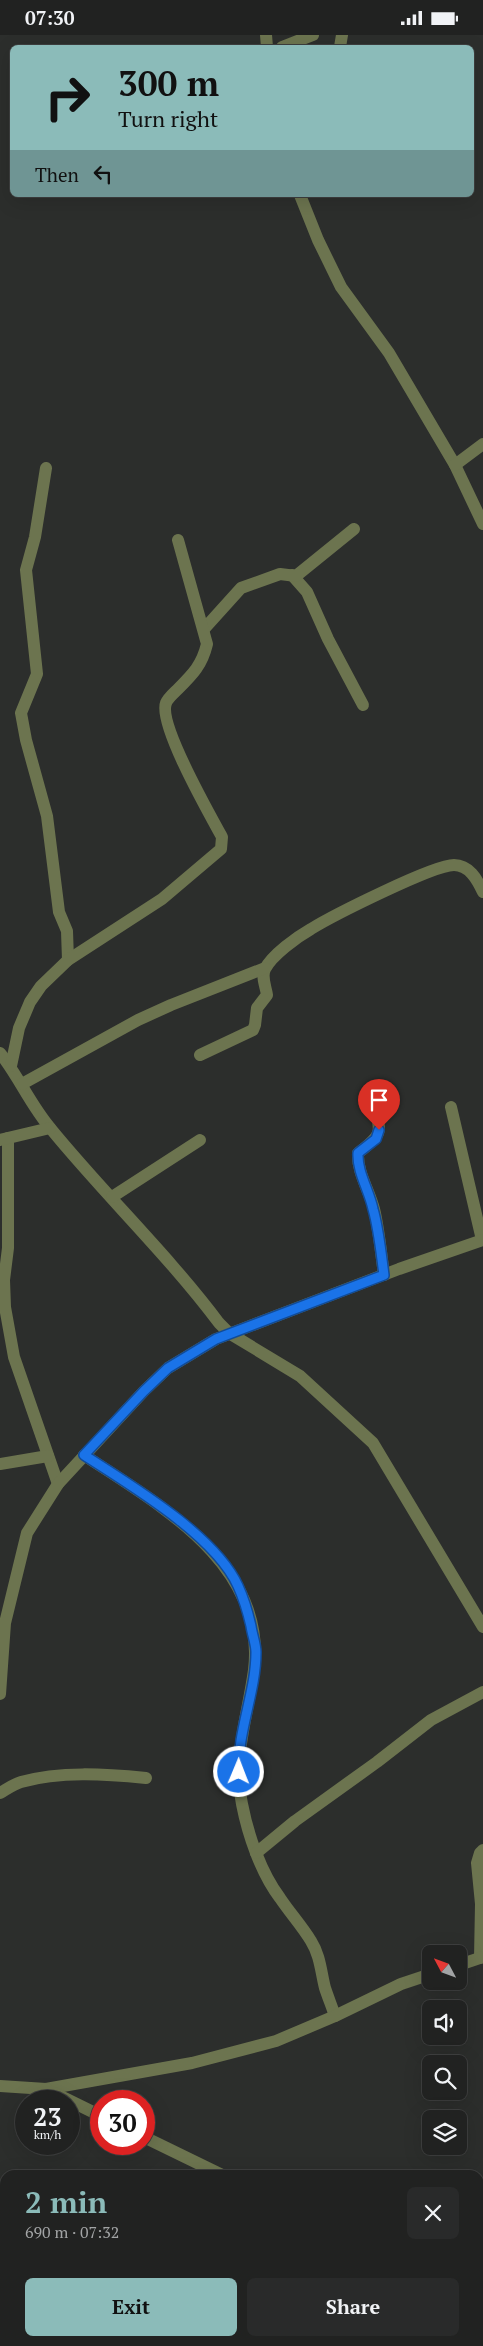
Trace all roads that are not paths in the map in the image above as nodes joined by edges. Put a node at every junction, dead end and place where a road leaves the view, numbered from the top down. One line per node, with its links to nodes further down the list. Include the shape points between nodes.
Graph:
1 (313, 35): 2 (street)
2 (287, 45)
3 (301, 197): 5 (street, via 341,287 389,353)
4 (483, 444): 5 (street)
5 (455, 465): 7 (street)
6 (46, 468): 14 (street, via 26,570 37,674 21,713 47,816 60,912 67,931)
7 (483, 524)
8 (354, 529): 10 (street)
9 (178, 540): 11 (street)
10 (292, 575): 11 (street, via 280,574 241,588); 12 (street, via 308,592 328,639)
11 (204, 629): 14 (street, via 207,644 203,659 166,701 164,711 197,792 222,837 221,849 162,899)
12 (363, 705)
13 (483, 892): 15 (street, via 466,868 453,865 434,870 309,929)
14 (68, 960): 18 (street, via 41,985 30,1002 19,1028)
15 (265, 968): 17 (street, via 266,995 257,1008 253,1030); 19 (street, via 138,1020)
16 (0, 1053): 18 (street)
17 (200, 1055)
18 (11, 1066): 19 (street)
19 (22, 1085): 22 (street)
20 (372, 1097): 27 (street, via 379,1130 376,1139 358,1153 358,1165 373,1208)
21 (451, 1107): 26 (street)
22 (50, 1128): 23 (street); 25 (street)
23 (4, 1139): 28 (street, via 8,1248)
24 (200, 1140): 25 (street)
25 (112, 1197): 29 (street)
26 (482, 1240): 27 (street)
27 (384, 1275): 29 (street)
28 (2, 1280): 31 (street, via 14,1357)
29 (228, 1333): 30 (street, via 168,1368); 35 (street, via 300,1376 373,1443)
30 (84, 1455): 33 (street); 42 (street, via 167,1510 216,1554 238,1585 256,1651 250,1697 242,1726 239,1763 242,1804)
31 (48, 1456): 32 (street); 33 (street)
32 (0, 1464)
33 (58, 1484): 34 (street, via 27,1533)
34 (6, 1599): 36 (street)
35 (483, 1627)
36 (0, 1677): 38 (street)
37 (483, 1692): 42 (street, via 431,1720)
38 (0, 1694)
39 (146, 1778): 40 (street, via 63,1775 20,1782)
40 (0, 1793)
41 (483, 1850): 43 (street, via 477,1863)
42 (256, 1853): 46 (street, via 278,1897 312,1942)
43 (481, 1958): 44 (street)
44 (468, 1962)
45 (422, 1977): 46 (street)
46 (335, 2016): 48 (street, via 276,2041 192,2063)
47 (0, 2086): 48 (street)
48 (46, 2089): 49 (street)
49 (90, 2111)
50 (155, 2142): 51 (street)
51 (212, 2170)

